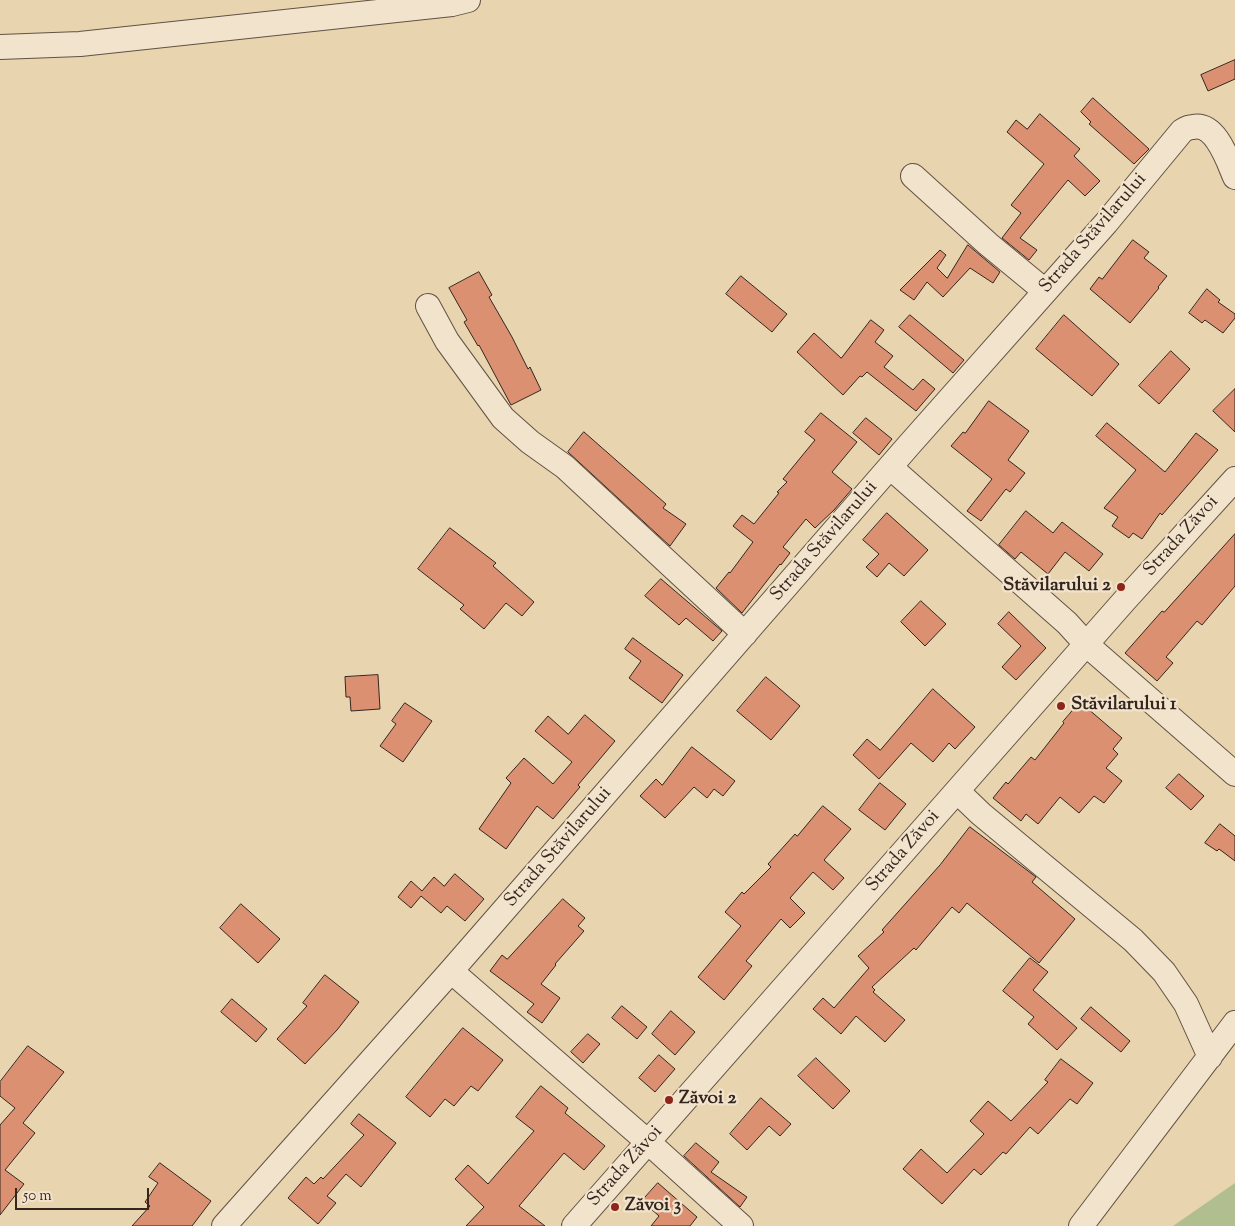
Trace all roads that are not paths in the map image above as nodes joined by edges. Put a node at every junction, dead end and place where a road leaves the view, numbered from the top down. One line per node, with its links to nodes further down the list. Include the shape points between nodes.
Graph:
1 (468, 0): 2 (street, via 80,44)
2 (0, 47)
3 (913, 176): 5 (street)
4 (1235, 177): 5 (street, Strada Stăvilarului, via 1220,143 1207,130 1194,126 1182,131)
5 (1045, 291): 7 (street, Strada Stăvilarului)
6 (428, 306): 9 (street, via 447,341 503,418 565,468)
7 (890, 467): 9 (street, Strada Stăvilarului); 10 (street, Strada Stăvilarului, via 1067,623)
8 (1235, 479): 10 (street, Strada Zăvoi)
9 (745, 634): 13 (street, Strada Stăvilarului)
10 (1087, 645): 11 (street, Strada Stăvilarului); 12 (street, Strada Zăvoi)
11 (1235, 774)
12 (957, 791): 15 (street, via 1133,940 1164,972 1186,1004); 16 (street, Strada Zăvoi)
13 (451, 971): 16 (street); 17 (street, Strada Stăvilarului)
14 (1235, 1023): 15 (street)
15 (1210, 1058): 20 (street)
16 (648, 1142): 18 (street, Strada Zăvoi); 19 (street)
17 (224, 1226)
18 (574, 1226)
19 (740, 1226)
20 (1081, 1226)

